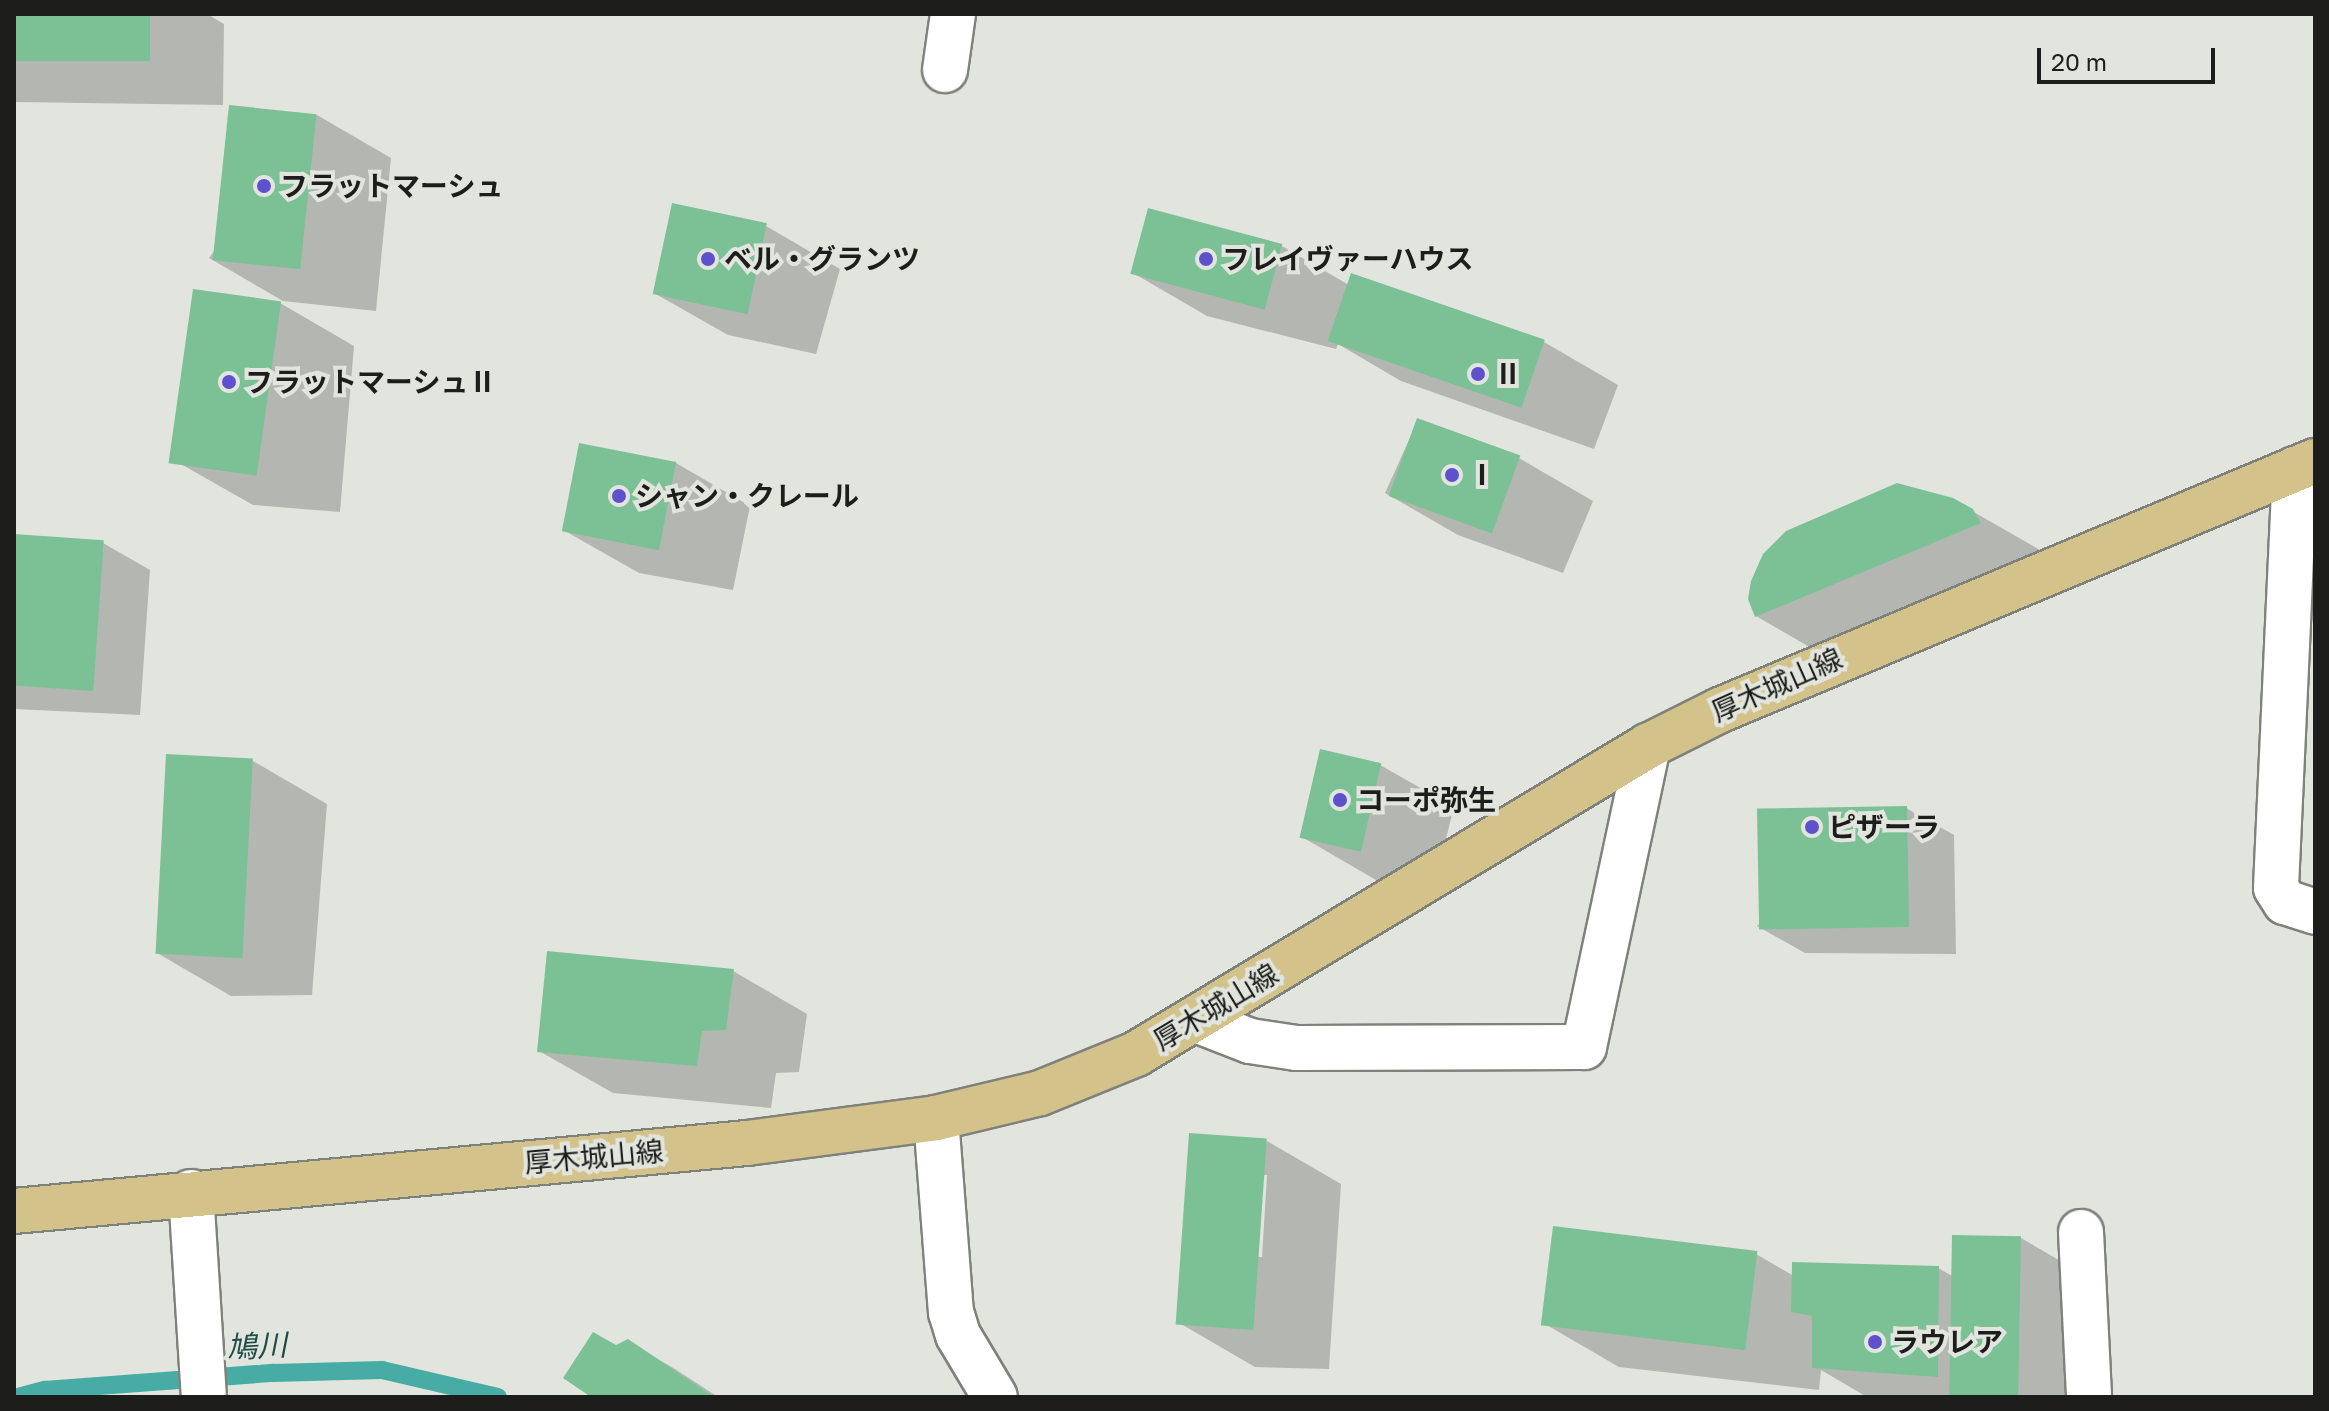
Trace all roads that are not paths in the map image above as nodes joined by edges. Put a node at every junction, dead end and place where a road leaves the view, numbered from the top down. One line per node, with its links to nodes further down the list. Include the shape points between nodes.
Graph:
1 (953, 14): 2 (street)
2 (945, 70)
3 (2305, 465): 4 (main road, 厚木城山線, via 1790,677); 5 (street, via 2276,888 2285,902)
4 (1648, 746): 6 (main road, 厚木城山線); 6 (street, via 1584,1047 1296,1048 1250,1041)
5 (2315, 912)
6 (1196, 1020): 7 (main road, 厚木城山線, via 1077,1081)
7 (936, 1118): 8 (main road, 厚木城山線, via 747,1143); 12 (street, via 951,1312 958,1335)
8 (191, 1192): 9 (main road, 厚木城山線); 11 (street)
9 (14, 1211)
10 (2081, 1232): 13 (street)
11 (204, 1397)
12 (995, 1397)
13 (2089, 1397)

